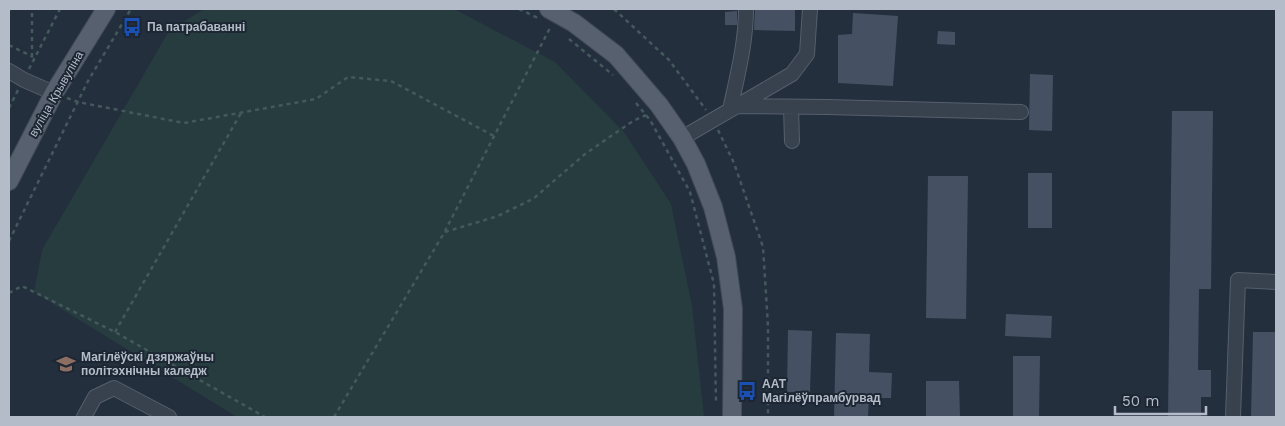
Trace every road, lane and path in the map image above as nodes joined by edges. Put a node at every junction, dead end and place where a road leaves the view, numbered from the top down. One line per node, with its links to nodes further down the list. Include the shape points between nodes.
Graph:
1 (32, 9): 11 (path)
2 (60, 9): 11 (path)
3 (106, 9): 15 (main road, вуліца Крывуліна)
4 (131, 9): 17 (path)
5 (519, 9): 8 (path)
6 (746, 9): 20 (lane)
7 (810, 9): 20 (lane, via 807,54 792,74)
8 (548, 18): 24 (path); 25 (main road, via 574,23 616,55 659,104)
9 (566, 37): 13 (path)
10 (9, 44): 11 (path)
11 (33, 57): 14 (path)
12 (9, 71): 14 (lane)
13 (616, 78)
14 (24, 80): 15 (lane); 19 (path)
15 (54, 93): 17 (path); 27 (main road, вуліца Крывуліна)
16 (634, 100): 23 (path)
17 (78, 102): 21 (path, via 184,123); 29 (path)
18 (791, 107): 20 (lane); 22 (lane); 26 (lane)
19 (9, 108)
20 (733, 108): 25 (lane)
21 (241, 112): 24 (path, via 316,99 348,77 391,81); 32 (path)
22 (1022, 112)
23 (646, 115): 28 (path, via 585,154 533,199 498,216); 33 (path, via 690,192 714,284)
24 (494, 136): 28 (path)
25 (682, 138): 38 (main road, via 713,207 726,257 733,309)
26 (792, 141)
27 (9, 181)
28 (444, 232): 37 (path)
29 (9, 241)
30 (1276, 282): 39 (lane, via 1238,280)
31 (9, 293): 32 (path, via 22,286)
32 (115, 332): 36 (path)
33 (716, 408)
34 (84, 417): 35 (lane, via 95,397 114,388)
35 (169, 417)
36 (265, 417)
37 (334, 417)
38 (732, 417)
39 (1233, 417)

